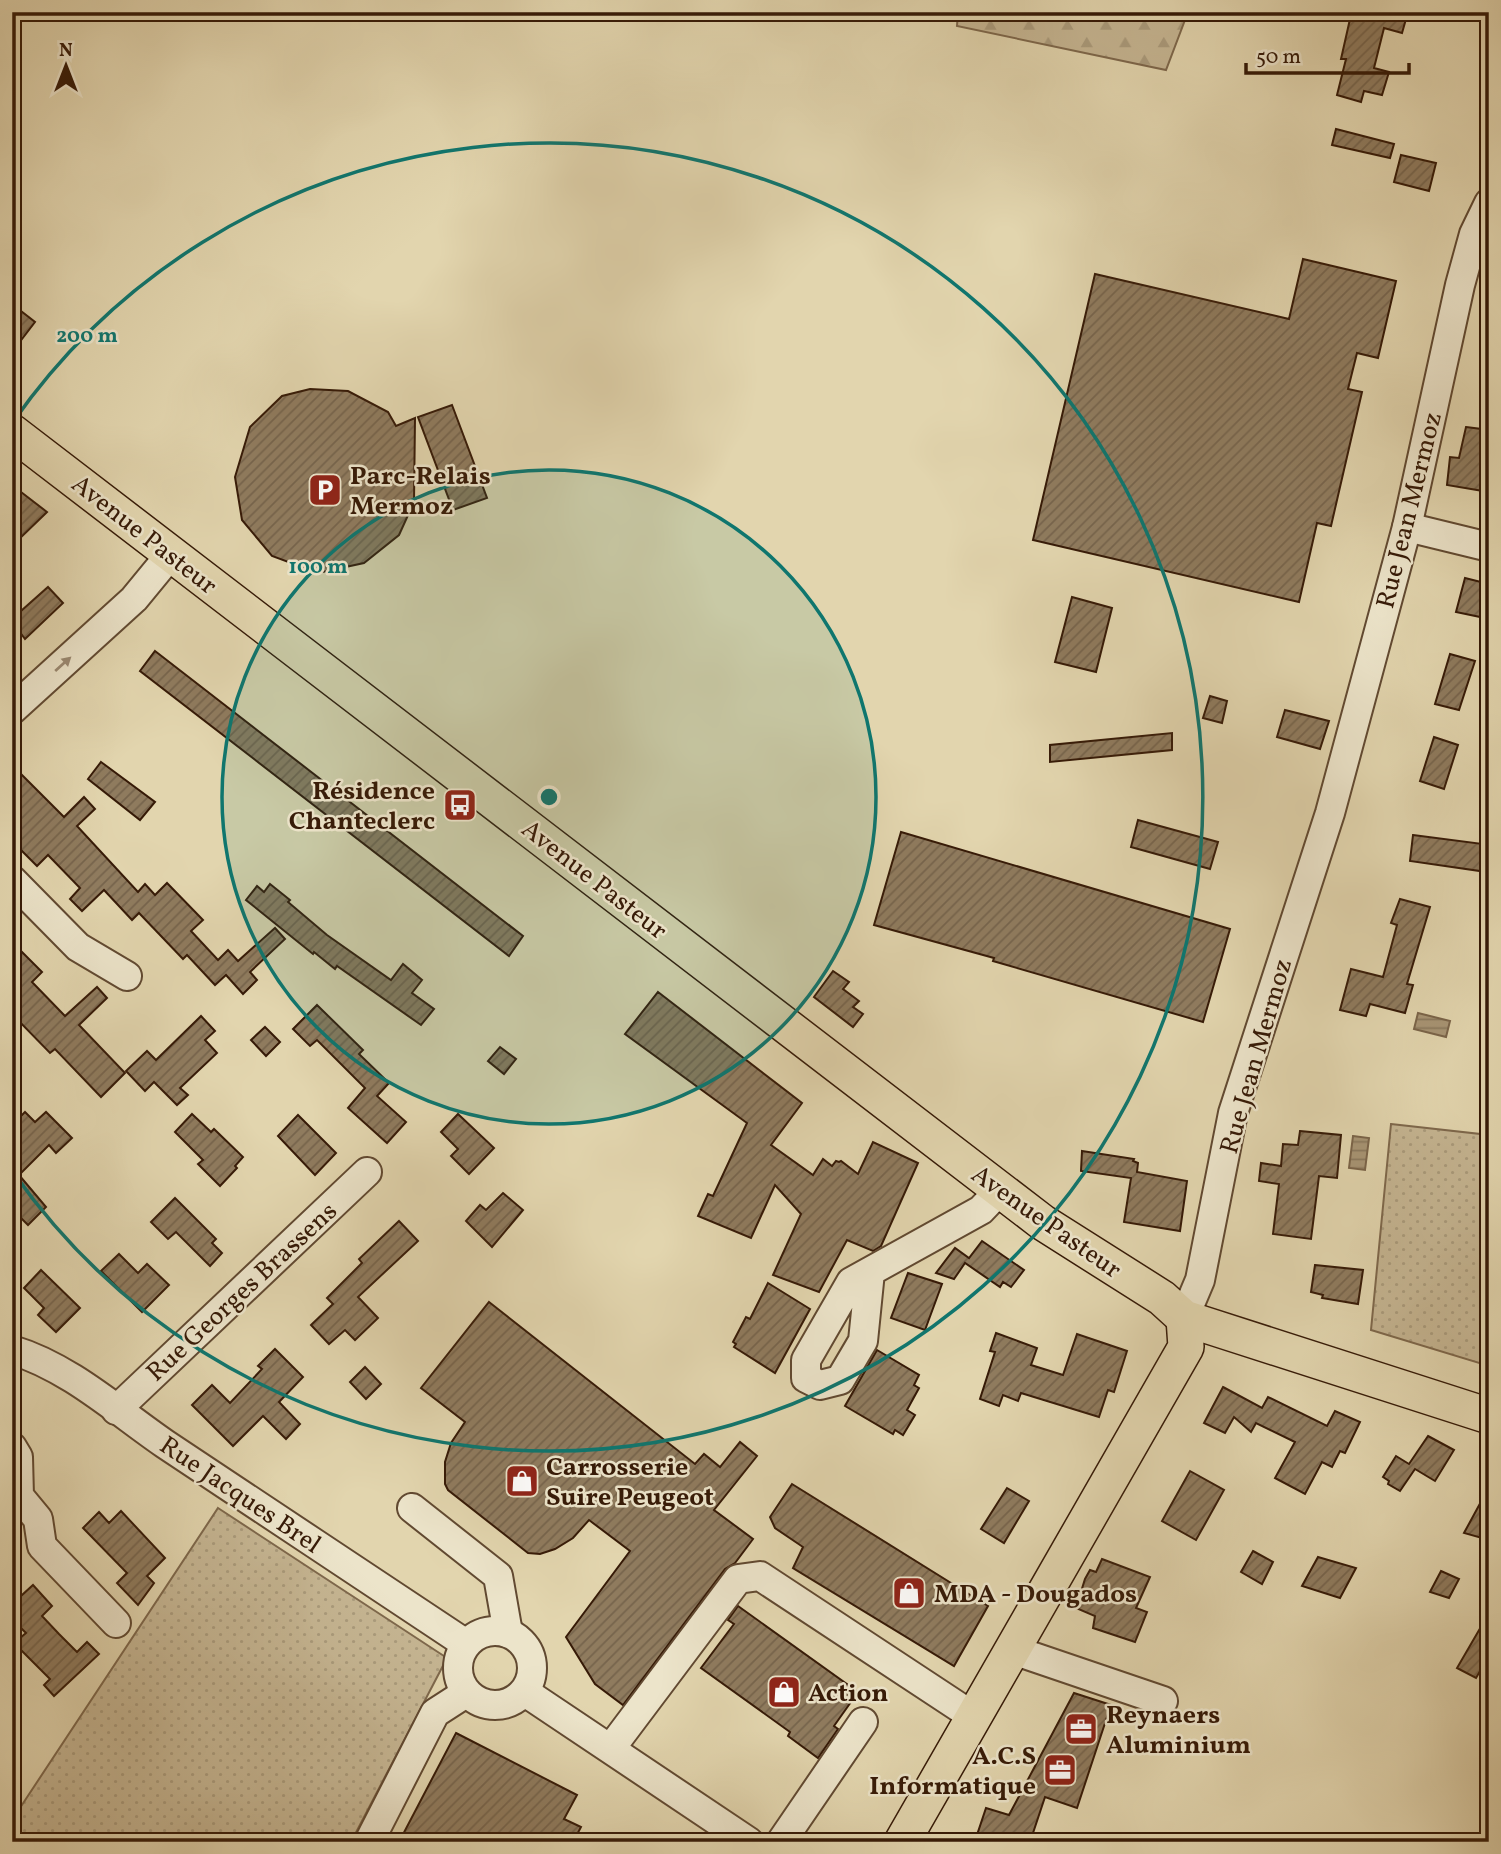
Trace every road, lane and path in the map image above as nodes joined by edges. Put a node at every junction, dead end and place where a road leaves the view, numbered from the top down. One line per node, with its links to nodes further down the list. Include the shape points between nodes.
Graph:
1 (1489, 203): 3 (street, Rue Jean Mermoz)
2 (1489, 225): 3 (street, Rue Jean Mermoz)
3 (1468, 254): 5 (street, Rue Jean Mermoz)
4 (12, 432): 7 (main road, Avenue Pasteur)
5 (1407, 527): 6 (street); 14 (street, Rue Jean Mermoz, via 1330,813 1233,1113 1200,1280)
6 (1489, 547)
7 (171, 554): 8 (street, one-way to 7, via 134,599); 12 (main road, Avenue Pasteur)
8 (12, 710)
9 (12, 880): 10 (street, via 78,947)
10 (127, 976)
11 (367, 1172): 16 (street, Rue Georges Brassens)
12 (1000, 1190): 13 (street, via 981,1210); 14 (main road, Avenue Pasteur, via 1162,1298)
13 (870, 1272)
14 (1184, 1318): 17 (main road); 23 (main road, Rue Jean Mermoz, via 1186,1347)
15 (12, 1350): 16 (street, Rue Jacques Brel, via 74,1379)
16 (116, 1409): 22 (street, Rue Jacques Brel)
17 (1489, 1416)
18 (12, 1447): 20 (street, via 18,1457 19,1496 38,1519 42,1546)
19 (412, 1508): 21 (street, via 498,1576)
20 (116, 1623)
21 (508, 1633): 22 (street, via 487,1632); 24 (street, via 530,1653 533,1665)
22 (466, 1644): 25 (street, via 457,1668)
23 (1013, 1650): 26 (street); 27 (main road, Rue Jean Mermoz)
24 (525, 1692): 25 (street, via 495,1706 481,1704); 29 (street)
25 (466, 1693): 30 (street, via 435,1713)
26 (1163, 1701)
27 (975, 1717): 29 (street, via 760,1576 738,1579); 33 (main road, Rue Jean Mermoz)
28 (863, 1722): 32 (street)
29 (611, 1748): 31 (street)
30 (369, 1842)
31 (748, 1842)
32 (781, 1842)
33 (902, 1842)

